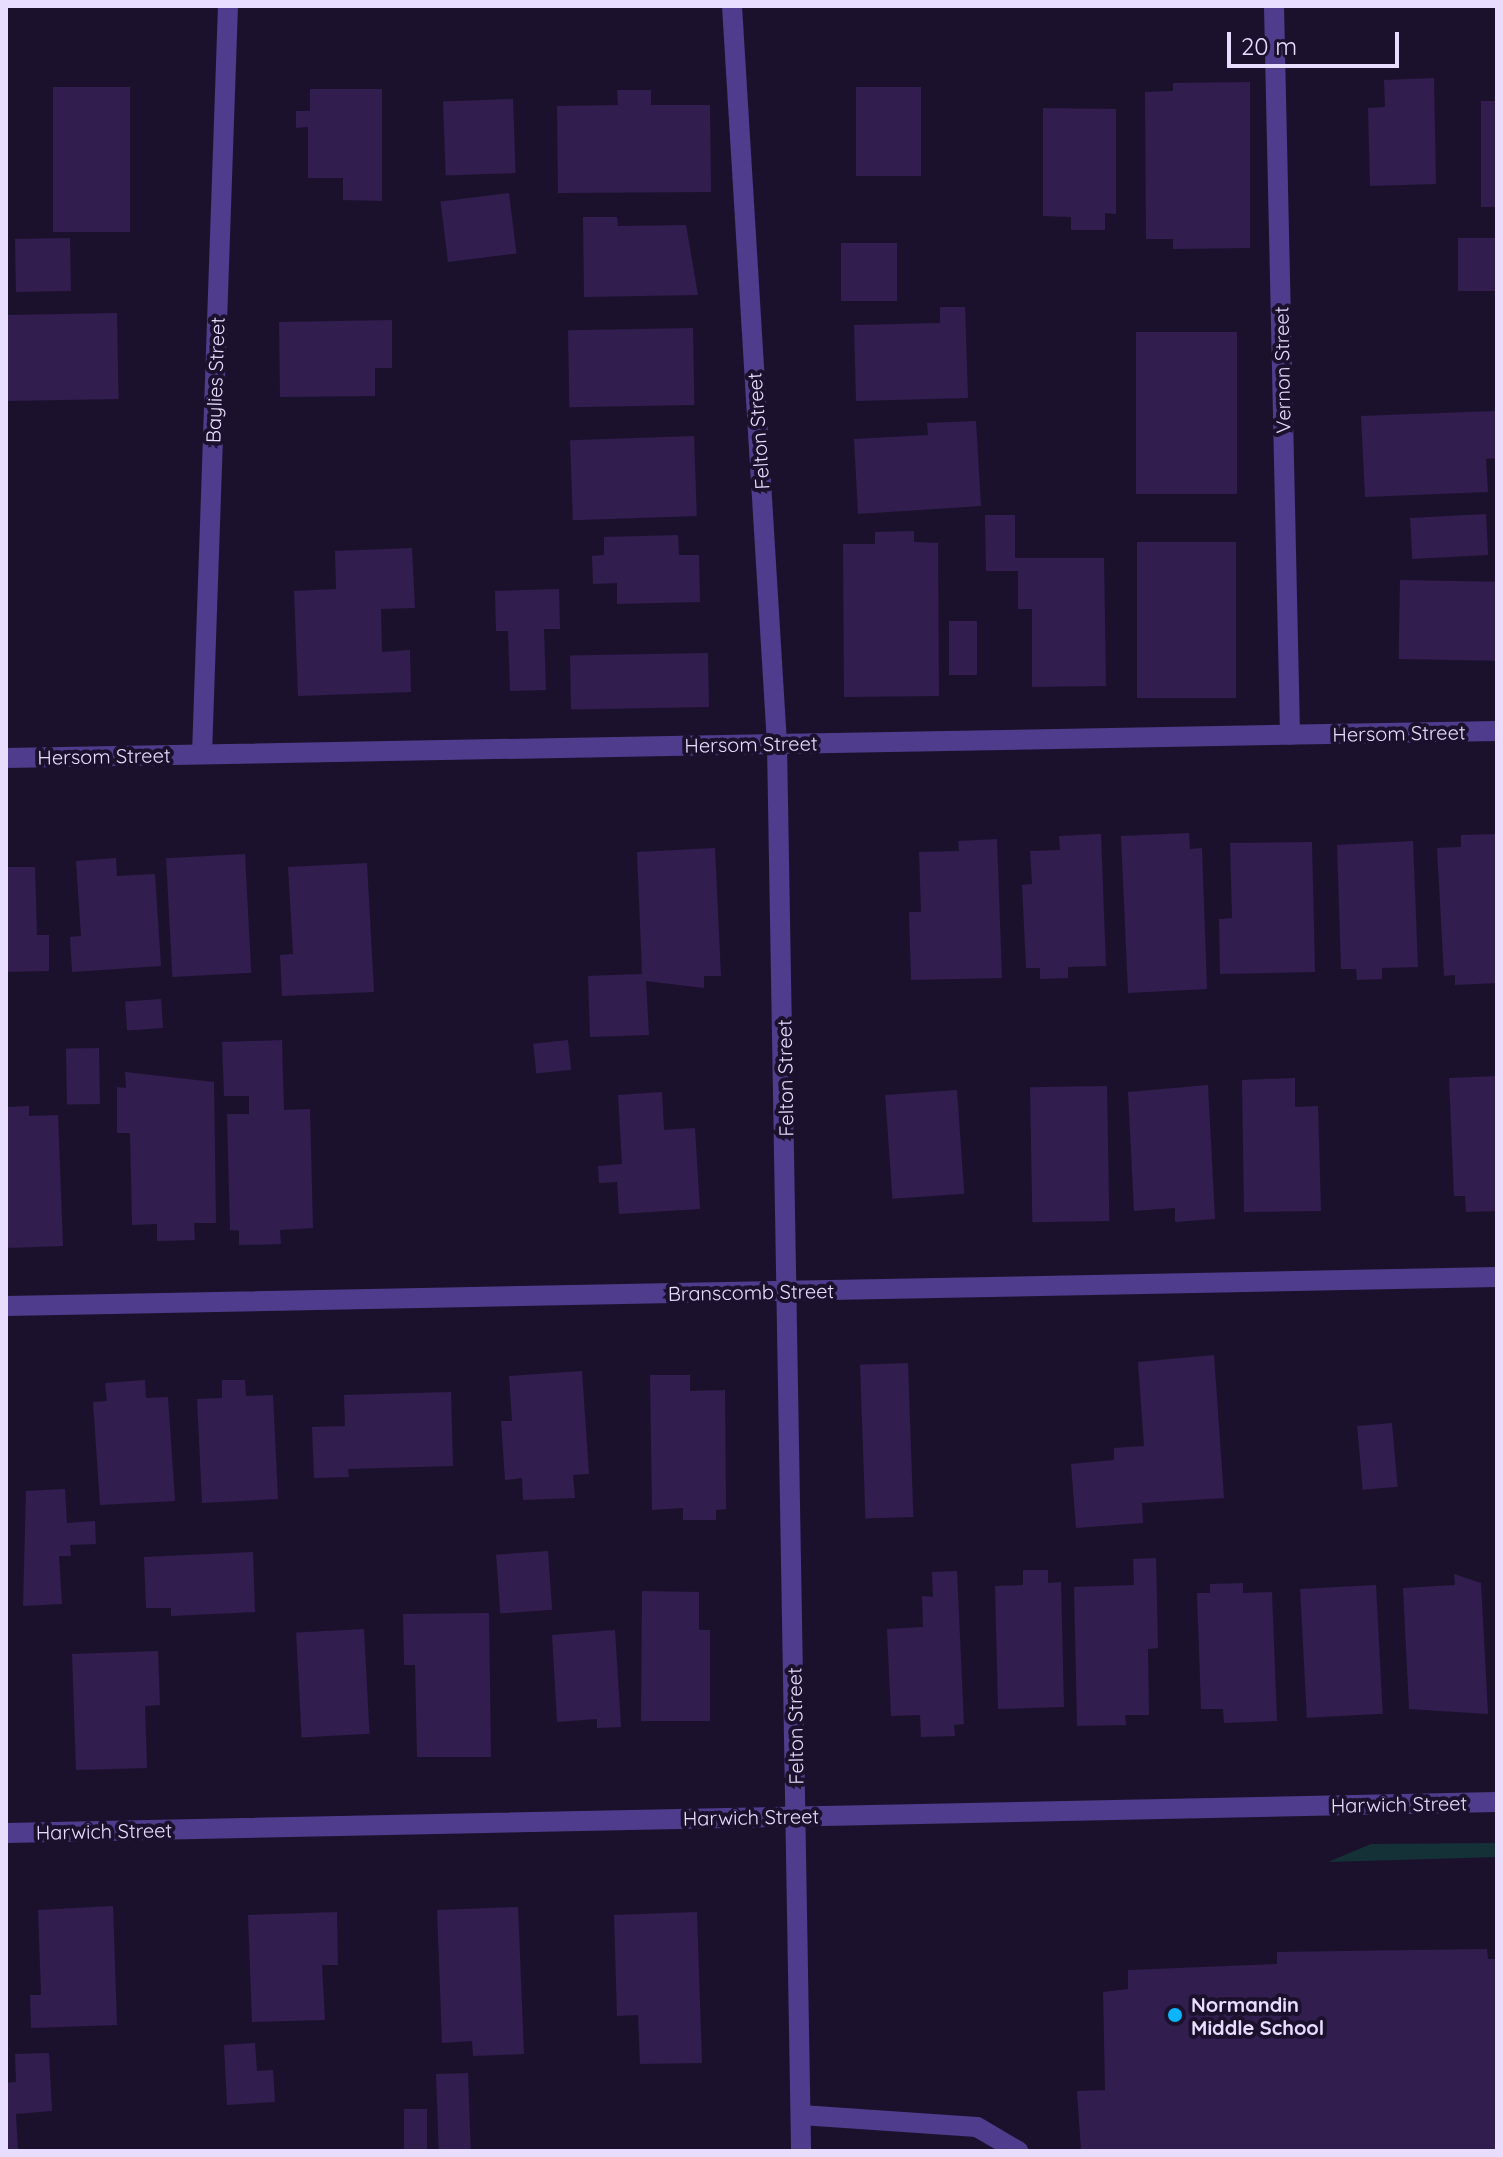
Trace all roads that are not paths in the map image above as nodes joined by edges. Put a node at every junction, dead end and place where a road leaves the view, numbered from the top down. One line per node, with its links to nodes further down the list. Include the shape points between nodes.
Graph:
1 (228, 6): 7 (street, Baylies Street)
2 (732, 6): 6 (street, Felton Street)
3 (1274, 6): 5 (street, Vernon Street)
4 (1497, 731): 5 (street, Hersom Street)
5 (1290, 735): 6 (street, Hersom Street)
6 (777, 744): 7 (street, Hersom Street); 10 (street, Felton Street)
7 (202, 754): 8 (street, Hersom Street)
8 (6, 758)
9 (1497, 1277): 10 (street, Branscomb Street)
10 (790, 1291): 11 (street, Branscomb Street); 13 (street, Felton Street)
11 (6, 1306)
12 (1497, 1802): 13 (street, Harwich Street)
13 (795, 1816): 14 (street, Harwich Street); 15 (street, Felton Street)
14 (6, 1833)
15 (801, 2115): 16 (street, Felton Street); 17 (street, via 977,2127)
16 (801, 2151)
17 (1018, 2151)

